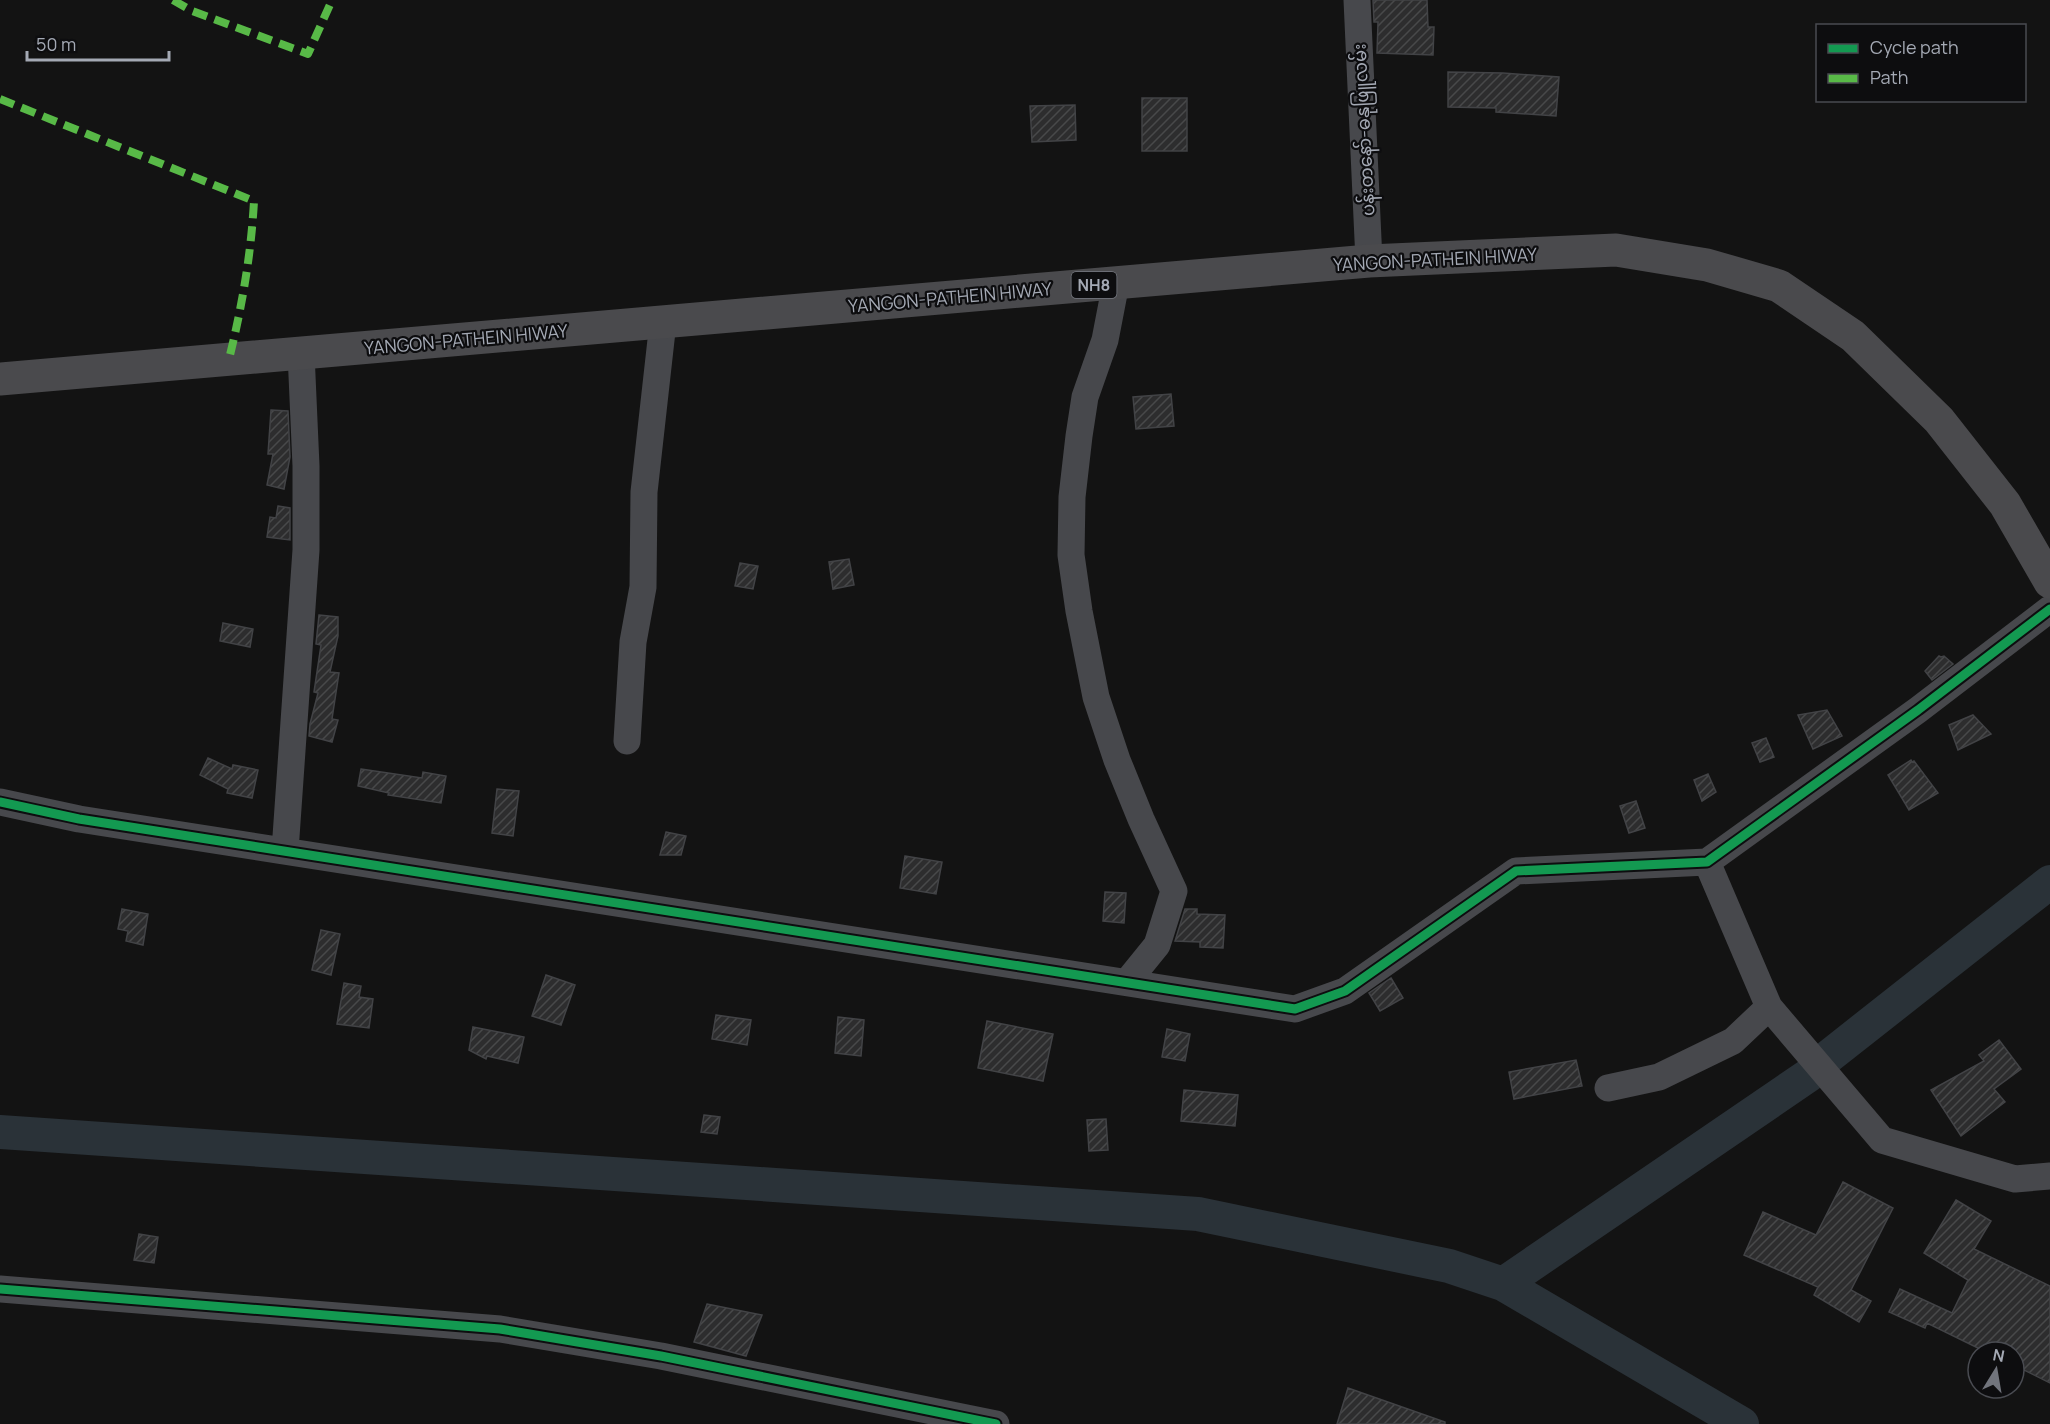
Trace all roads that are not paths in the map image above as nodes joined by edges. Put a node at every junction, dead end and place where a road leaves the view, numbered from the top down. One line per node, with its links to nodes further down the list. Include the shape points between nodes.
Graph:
1 (1357, 0): 2 (street, ပန်းတနော်-ဓနုဖြူလမ်း)
2 (1369, 261): 3 (highway, YANGON-PATHEIN HIWAY / NH8); 7 (highway, YANGON-PATHEIN HIWAY / NH8, via 1616,250 1707,265 1779,286 1853,336 1939,420 2005,504)
3 (1116, 283): 4 (highway, YANGON-PATHEIN HIWAY / NH8); 13 (street, via 1105,340 1085,397 1072,497 1071,555 1096,697 1129,789 1174,891 1157,945)
4 (663, 322): 5 (highway, YANGON-PATHEIN HIWAY / NH8); 9 (street, via 644,492 643,587 633,642)
5 (301, 353): 6 (highway, YANGON-PATHEIN HIWAY / NH8); 11 (street, via 306,550)
6 (0, 379)
7 (2050, 582)
8 (2050, 609): 12 (street)
9 (627, 741)
10 (0, 802): 11 (street, via 80,819)
11 (285, 851): 13 (street)
12 (1707, 862): 13 (street, via 1516,871 1345,992 1295,1009); 14 (street)
13 (1127, 982)
14 (1769, 1007): 15 (street, via 1733,1041 1659,1077); 16 (street, via 1882,1140 2015,1179)
15 (1608, 1088)
16 (2050, 1176)
17 (0, 1289): 18 (street, via 500,1329 661,1356)
18 (996, 1424)

